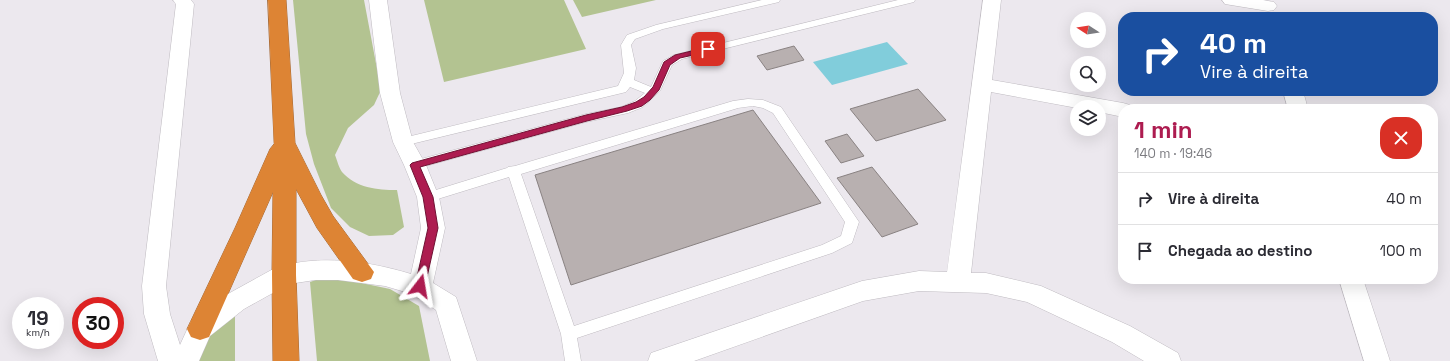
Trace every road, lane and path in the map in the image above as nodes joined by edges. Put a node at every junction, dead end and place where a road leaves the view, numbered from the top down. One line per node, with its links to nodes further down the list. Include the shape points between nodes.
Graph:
1 (182, 0): 25 (street, via 185,4 154,286 157,314)
2 (277, 0): 13 (highway)
3 (378, 0): 14 (street, via 390,93)
4 (776, 0): 9 (lane, via 631,37 626,45)
5 (910, 0): 11 (lane, via 678,56 666,64)
6 (992, 0): 10 (street)
7 (1231, 0): 8 (street)
8 (1269, 8)
9 (629, 82): 11 (lane); 14 (lane, via 622,89)
10 (982, 84): 12 (street); 20 (street)
11 (652, 92): 15 (lane, via 639,104 624,110)
12 (1118, 109)
13 (285, 141): 18 (highway, via 321,216); 19 (highway); 23 (highway)
14 (403, 142): 15 (street)
15 (415, 165): 17 (street)
16 (513, 170): 17 (lane); 24 (lane); 24 (lane, via 737,104 756,102 770,105 777,110 852,222 847,239 827,249)
17 (428, 197): 22 (street, via 433,228)
18 (362, 272): 19 (street, via 315,270); 22 (street)
19 (284, 275): 23 (street, via 235,302); 27 (highway)
20 (958, 282): 30 (street, via 919,281 862,291); 31 (street, via 986,283 1032,293 1120,334)
21 (1353, 284): 32 (street)
22 (420, 286): 28 (street, via 446,304)
23 (200, 329): 26 (street)
24 (569, 334): 29 (lane)
25 (171, 361)
26 (186, 361)
27 (286, 361)
28 (464, 361)
29 (573, 361)
30 (661, 361)
31 (1168, 361)
32 (1377, 361)

